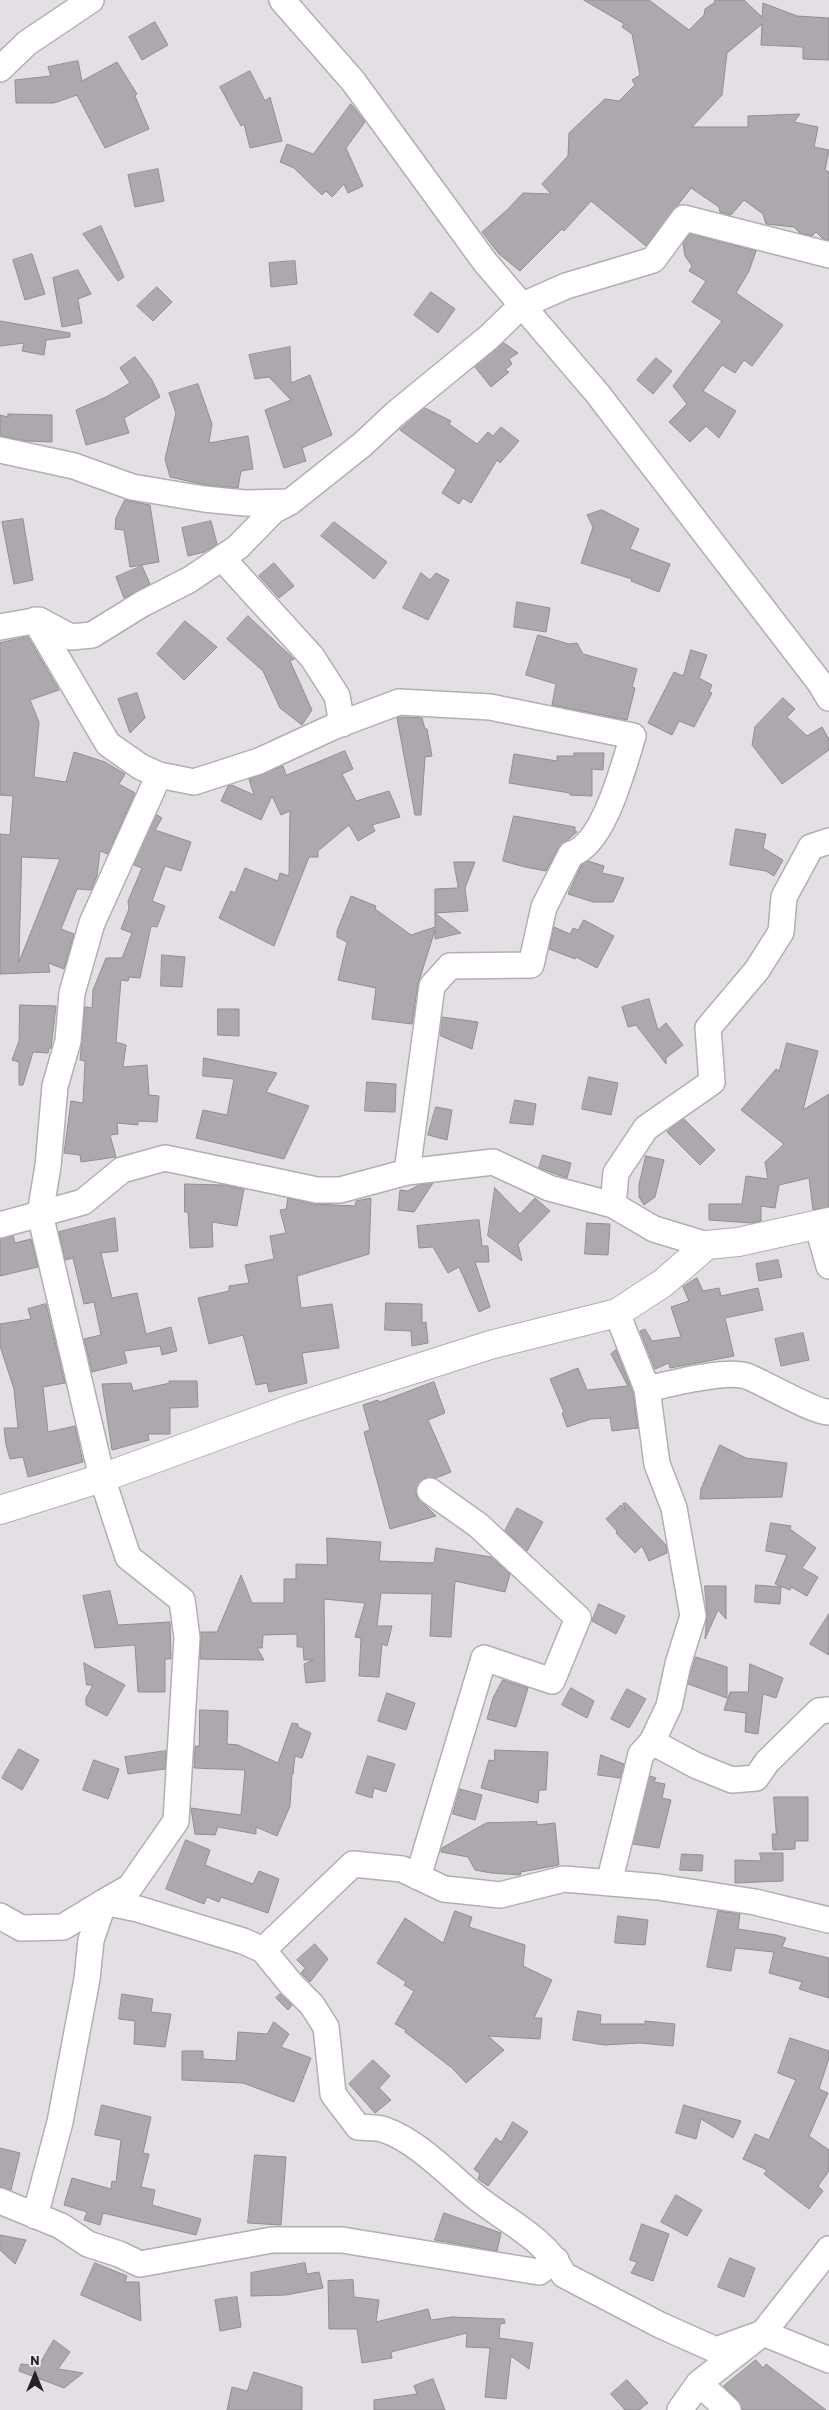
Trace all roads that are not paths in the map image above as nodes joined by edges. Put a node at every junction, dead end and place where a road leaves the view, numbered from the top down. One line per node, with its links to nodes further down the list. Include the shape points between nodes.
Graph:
1 (91, 0): 3 (street, via 27,43)
2 (282, 0): 5 (street, via 352,81)
3 (0, 69)
4 (829, 255): 5 (street, via 684,218 653,260 566,286)
5 (521, 306): 7 (street, via 489,337); 11 (street, via 597,393)
6 (0, 450): 7 (street, via 74,466 132,487 245,503)
7 (290, 502): 8 (street, via 273,511 238,547)
8 (222, 558): 9 (street, via 92,635 71,637); 12 (street, via 312,657 337,696)
9 (35, 620): 10 (street); 13 (street, via 108,744 128,761)
10 (0, 627)
11 (829, 698)
12 (342, 724): 13 (street, via 259,761 194,782); 15 (street, via 399,702 490,707 633,736 606,817 579,852 571,854 544,908 531,965 450,966 432,986)
13 (159, 775): 17 (street, via 92,923 72,993 68,1041 55,1086)
14 (829, 841): 16 (street, via 811,847 784,897 780,932 757,970 708,1028 712,1082 646,1128 616,1173)
15 (407, 1172): 16 (street, via 493,1162 549,1188); 17 (street, via 340,1190 317,1190 164,1158 122,1170 83,1202)
16 (613, 1205): 20 (street, via 654,1229)
17 (40, 1214): 19 (street); 25 (street)
18 (823, 1223): 20 (street, via 738,1242); 21 (street)
19 (0, 1225)
20 (707, 1245): 22 (street, via 663,1282)
21 (829, 1266)
22 (617, 1313): 23 (street); 25 (street, via 490,1345 293,1408)
23 (647, 1389): 24 (street, via 714,1376 748,1376 766,1387); 29 (street, via 657,1464 674,1508 693,1616 669,1706)
24 (829, 1412)
25 (102, 1478): 27 (street); 32 (street, via 128,1557 182,1600 187,1638 176,1821 130,1887)
26 (430, 1490): 30 (street, via 478,1525 578,1618 552,1681 484,1658)
27 (0, 1510)
28 (829, 1710): 29 (street, via 819,1711 767,1762 756,1778 732,1780)
29 (652, 1742): 31 (street, via 642,1754)
30 (418, 1877): 31 (street, via 444,1889 500,1895 564,1879); 35 (street, via 402,1869 353,1864)
31 (609, 1883): 34 (street, via 755,1902)
32 (104, 1902): 33 (street, via 63,1927 21,1928); 35 (street, via 138,1909); 37 (street, via 91,1940 87,1979 60,2122)
33 (0, 1916)
34 (829, 1920)
35 (264, 1950): 39 (street, via 312,2004 326,2026 333,2094 358,2127 385,2130 425,2153 472,2194 517,2224)
36 (0, 2201): 37 (street)
37 (35, 2216): 39 (street, via 61,2226 88,2244 140,2264 272,2240 342,2240 539,2272)
38 (829, 2249): 40 (street)
39 (556, 2260): 40 (street, via 564,2275 716,2350)
40 (763, 2333): 41 (street); 42 (street)
41 (829, 2360)
42 (699, 2383): 43 (street); 44 (street)
43 (680, 2410)
44 (728, 2410)

